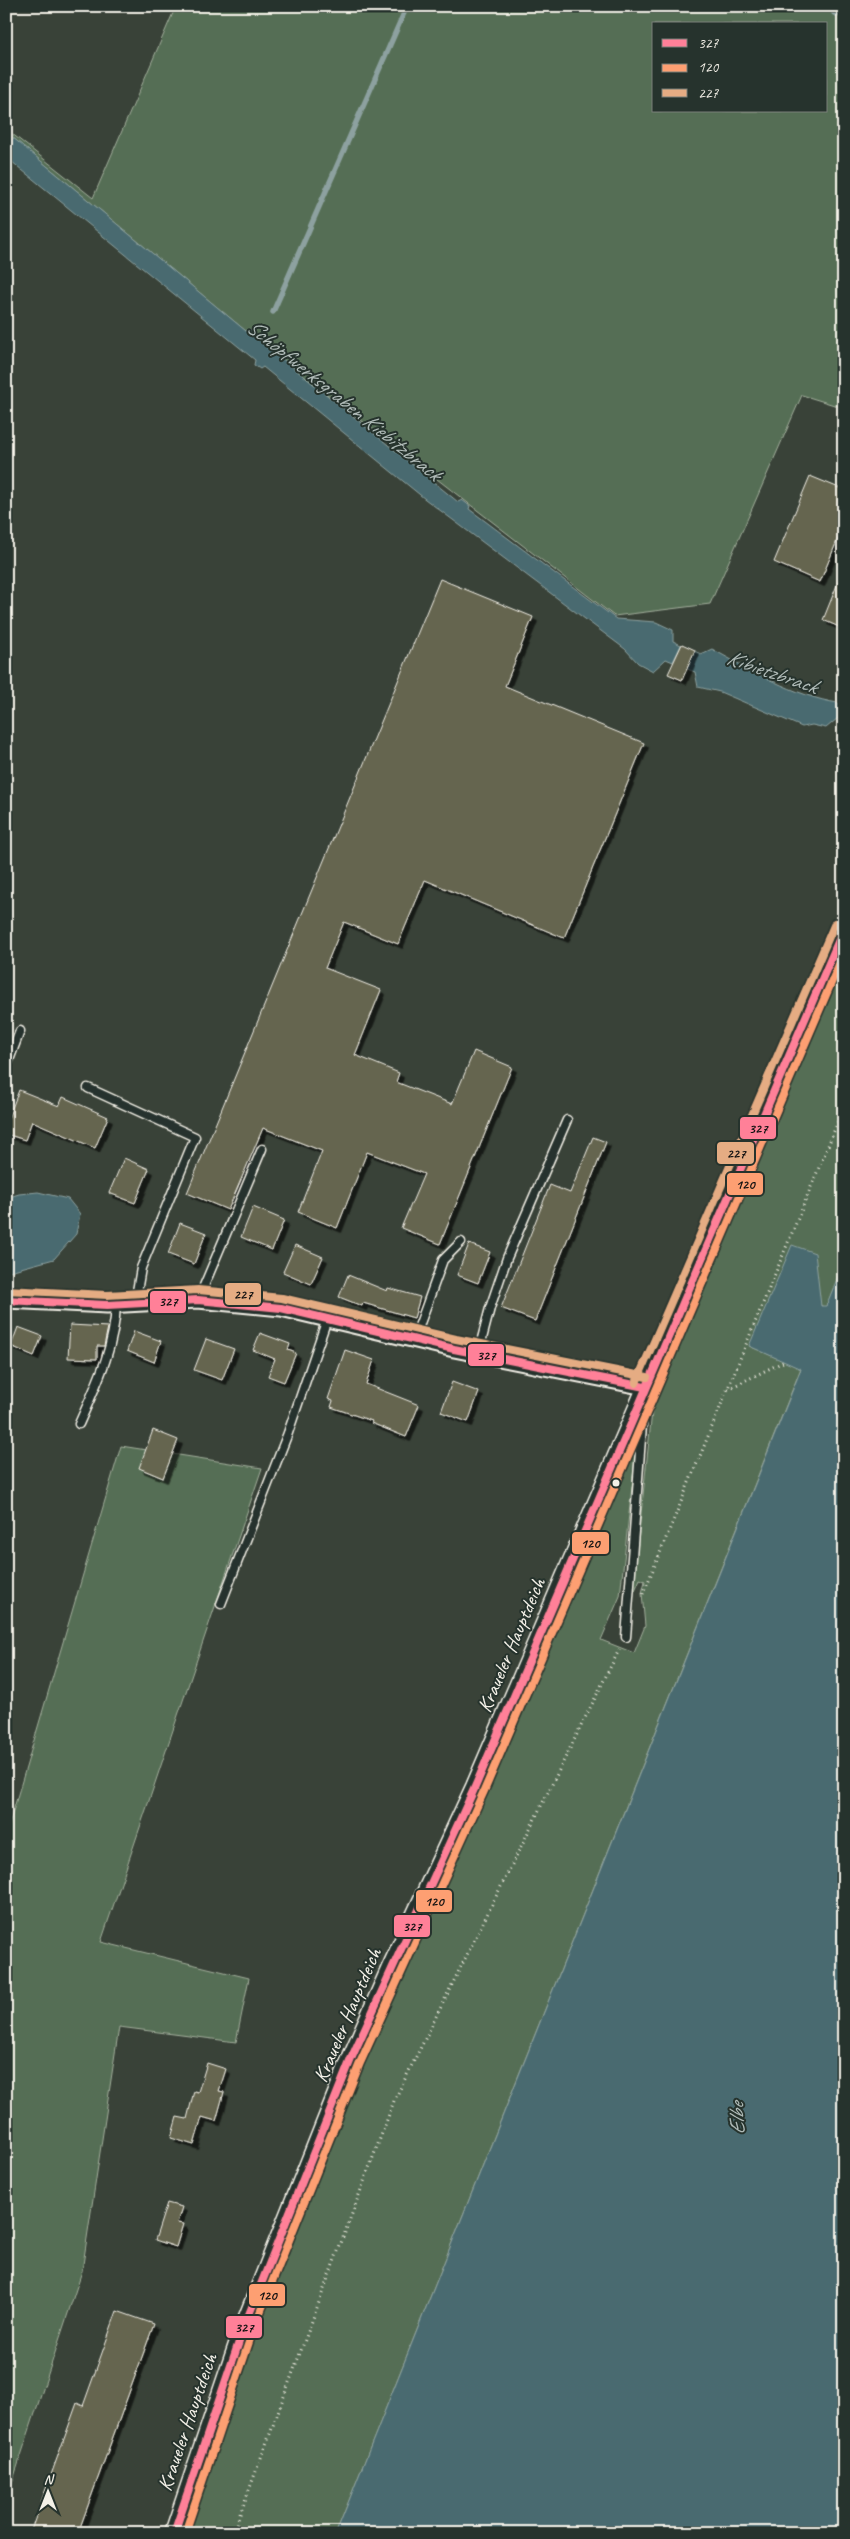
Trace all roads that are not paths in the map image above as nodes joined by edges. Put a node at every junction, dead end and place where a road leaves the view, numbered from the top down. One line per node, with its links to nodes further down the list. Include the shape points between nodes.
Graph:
1 (844, 927): 15 (street, Kraueler Hauptdeich)
2 (20, 1031): 3 (lane)
3 (6, 1068)
4 (88, 1088): 10 (lane, via 195,1137 142,1268)
5 (568, 1120): 14 (lane, via 507,1258)
6 (262, 1149): 9 (lane)
7 (460, 1242): 13 (lane, via 443,1260)
8 (6, 1300): 11 (street)
9 (198, 1300): 10 (street); 12 (street, via 281,1308)
10 (135, 1303): 11 (street)
11 (116, 1304): 16 (lane, via 110,1351)
12 (327, 1319): 13 (street); 17 (lane, via 288,1433)
13 (414, 1340): 14 (street)
14 (478, 1354): 15 (street)
15 (645, 1388): 18 (lane); 19 (street, Kraueler Hauptdeich, via 475,1787 351,2059 244,2327)
16 (79, 1424)
17 (221, 1604)
18 (626, 1637)
19 (174, 2533)

